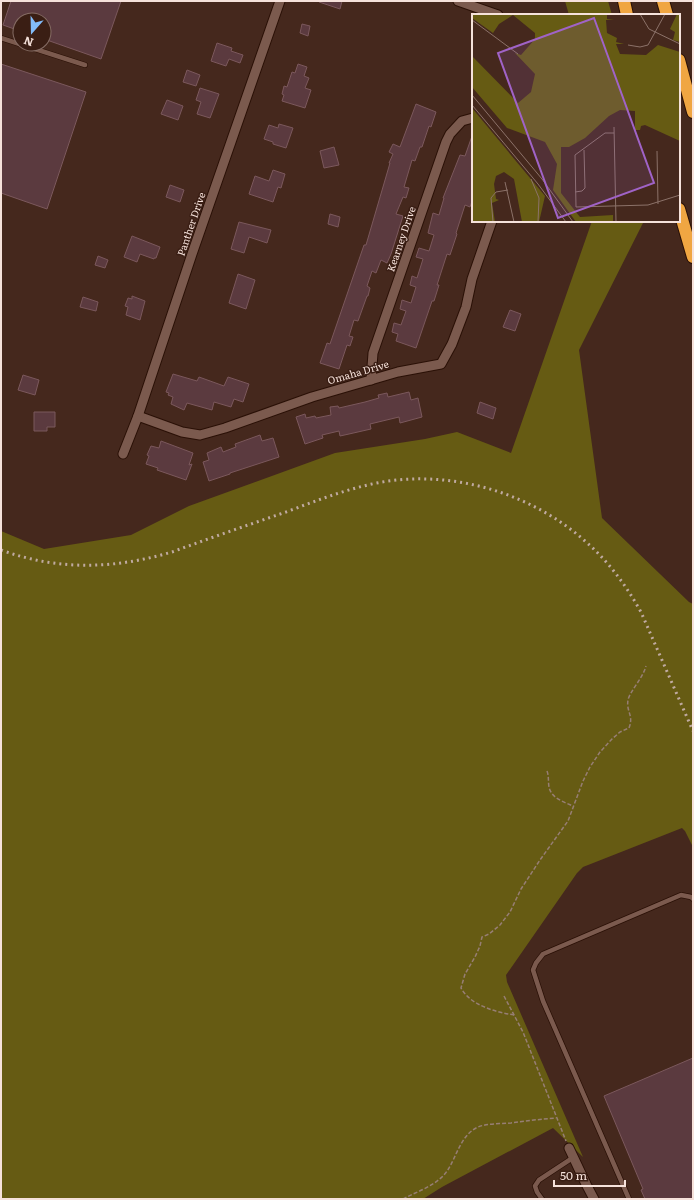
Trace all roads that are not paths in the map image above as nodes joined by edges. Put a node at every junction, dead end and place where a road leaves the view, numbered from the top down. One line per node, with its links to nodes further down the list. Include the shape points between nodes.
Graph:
1 (280, 1): 17 (street, Panther Drive)
2 (458, 1): 5 (street)
3 (624, 1): 6 (highway)
4 (663, 1): 7 (highway)
5 (495, 14)
6 (627, 14)
7 (667, 14)
8 (1, 38): 9 (lane)
9 (85, 64)
10 (680, 64): 11 (highway)
11 (692, 110)
12 (472, 118): 16 (street, Kearney Drive, via 462,121 446,142 373,353)
13 (680, 213): 15 (highway)
14 (492, 222): 16 (street, Omaha Drive, via 472,279 466,307 452,344 441,364)
15 (693, 257)
16 (371, 380): 17 (street, Omaha Drive, via 200,435 182,432)
17 (138, 416): 18 (street, Panther Drive)
18 (123, 454)
19 (693, 899): 24 (lane, via 681,895 543,954 533,970 543,1001)
20 (570, 1148): 21 (street)
21 (574, 1157): 22 (lane, via 539,1180 535,1186); 23 (street)
22 (542, 1199)
23 (594, 1199)
24 (629, 1199)

